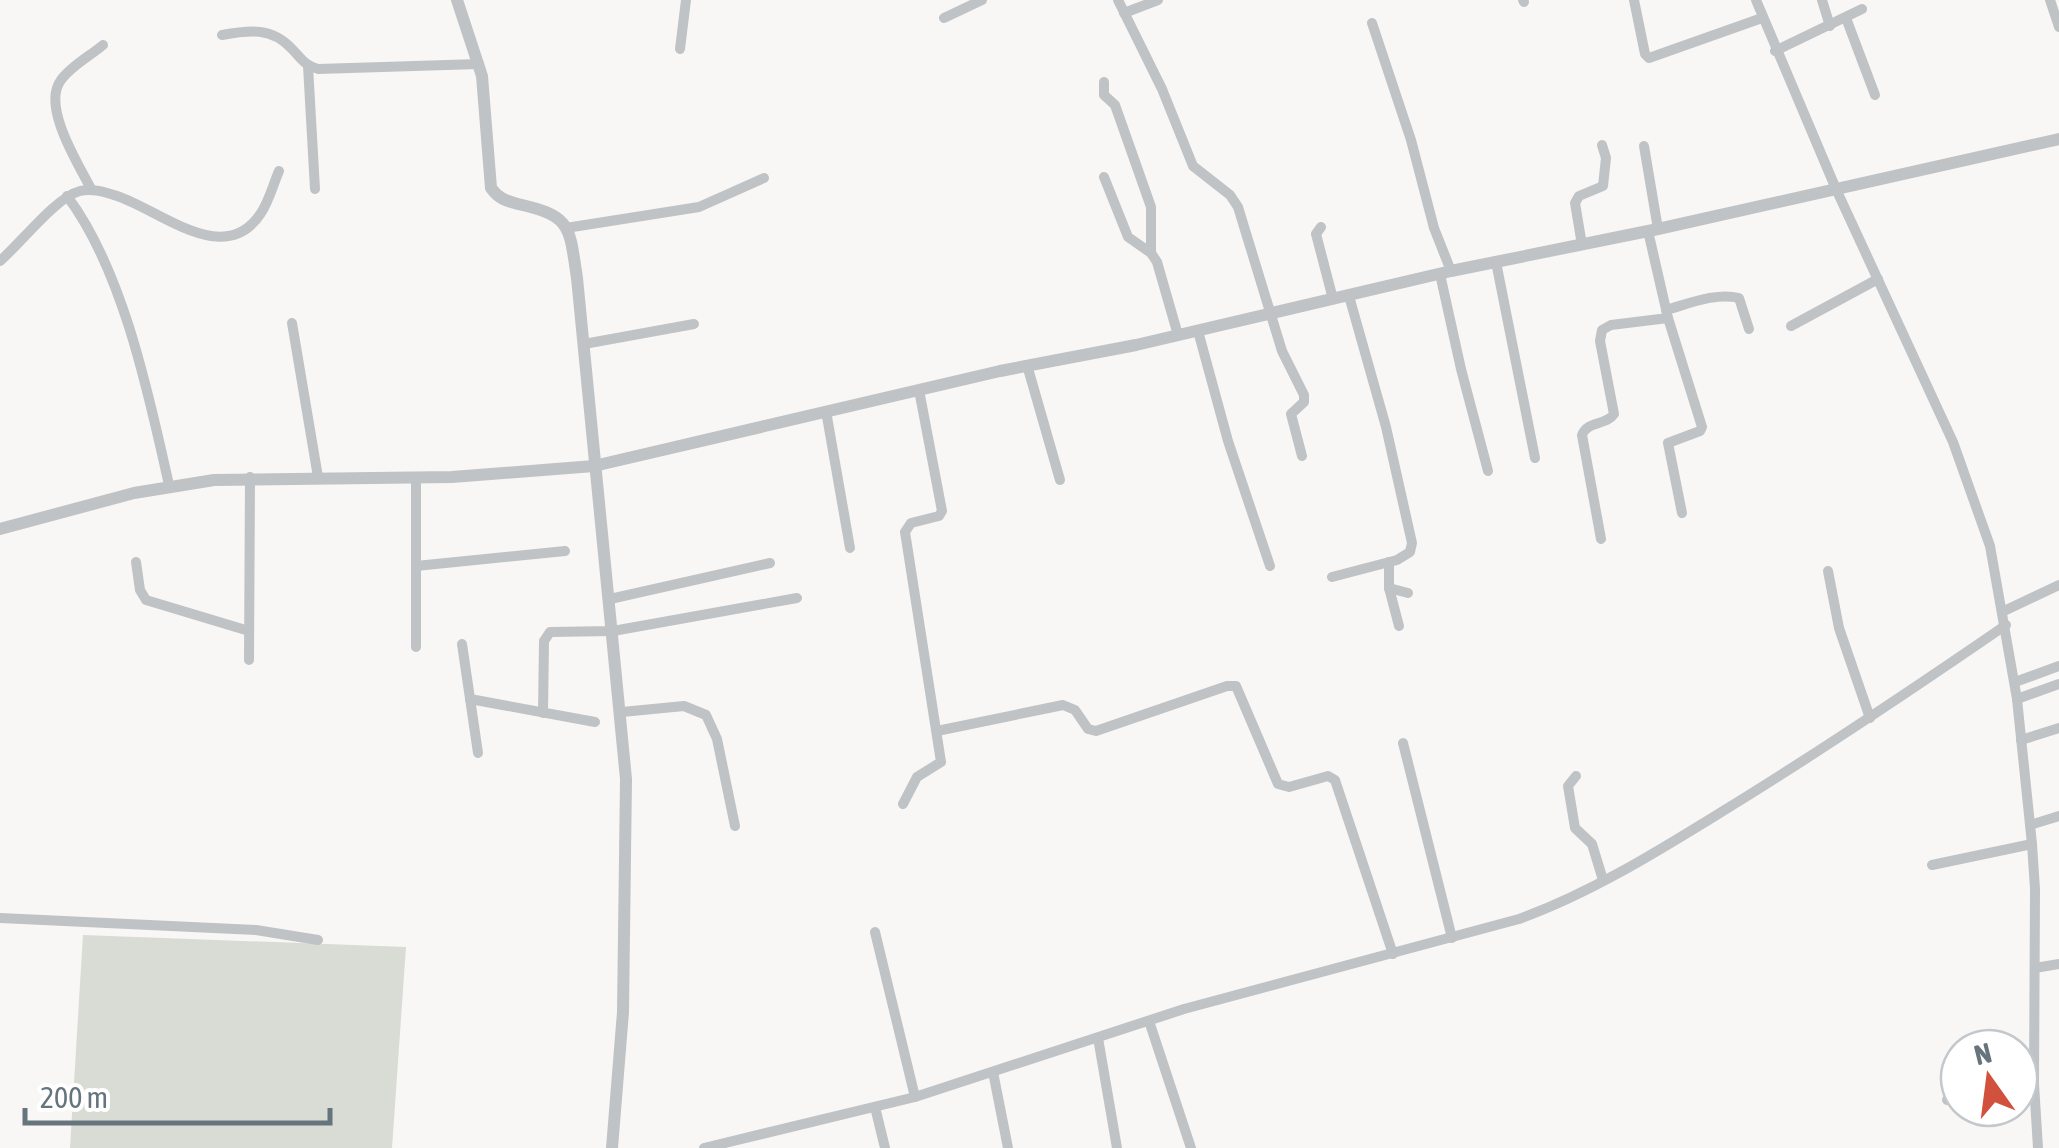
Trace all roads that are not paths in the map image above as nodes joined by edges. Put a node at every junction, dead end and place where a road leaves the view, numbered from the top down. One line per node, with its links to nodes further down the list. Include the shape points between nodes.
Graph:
1 (457, 0): 22 (street)
2 (686, 0): 20 (street)
3 (982, 0): 12 (street)
4 (1118, 0): 11 (street)
5 (1158, 0): 11 (street)
6 (1634, 0): 13 (street, via 1649,58)
7 (1756, 0): 13 (street)
8 (1822, 0): 16 (street)
9 (2054, 1): 17 (street)
10 (1862, 9): 14 (street)
11 (1124, 13): 47 (street, via 1193,166 1236,203)
12 (944, 18)
13 (1762, 18): 21 (street)
14 (1846, 18): 16 (street); 25 (street)
15 (1372, 23): 43 (street)
16 (1830, 26): 21 (street)
17 (2059, 27)
18 (222, 36): 23 (street, via 268,32)
19 (103, 46): 33 (street, via 61,80 55,94 62,131)
20 (680, 49)
21 (1775, 50): 34 (street)
22 (479, 64): 23 (street); 37 (street, via 491,188 504,200 556,214)
23 (308, 66): 32 (street)
24 (1104, 82): 40 (street, via 1151,206)
25 (1875, 94)
26 (2059, 139): 34 (street)
27 (1602, 145): 39 (street, via 1603,186 1578,196 1575,204)
28 (1644, 146): 38 (street)
29 (279, 171): 33 (street, via 258,217 220,238)
30 (1104, 177): 40 (street, via 1128,237)
31 (764, 178): 37 (street, via 699,207)
32 (315, 189)
33 (91, 190): 35 (street)
34 (1836, 190): 38 (street); 44 (street)
35 (67, 196): 41 (street); 67 (street, via 124,314)
36 (1321, 227): 46 (street, via 1316,234)
37 (566, 228): 55 (street)
38 (1653, 230): 39 (street); 48 (street)
39 (1582, 245): 42 (street)
40 (1151, 253): 54 (street)
41 (0, 261)
42 (1496, 262): 43 (street); 60 (street)
43 (1446, 272): 45 (street); 62 (street, via 1460,369)
44 (1878, 279): 51 (street); 85 (street, via 1968,480)
45 (1349, 296): 46 (street); 74 (street, via 1412,536 1410,552)
46 (1333, 299): 47 (street)
47 (1270, 314): 53 (street); 59 (street, via 1304,395 1291,414)
48 (1667, 314): 52 (street, via 1734,296); 68 (street, via 1702,428 1668,442); 70 (street, via 1611,325 1600,336 1614,414 1582,435)
49 (292, 324): 64 (street)
50 (694, 324): 55 (street)
51 (1791, 326)
52 (1749, 329)
53 (1198, 331): 54 (street); 77 (street)
54 (1178, 334): 56 (street)
55 (584, 344): 61 (street)
56 (1027, 366): 57 (street); 66 (street)
57 (919, 390): 58 (street); 103 (street, via 942,511 905,532)
58 (826, 411): 61 (street); 71 (street)
59 (1302, 456)
60 (1535, 458)
61 (594, 466): 65 (street); 84 (street)
62 (1488, 471)
63 (250, 477): 64 (street); 67 (street); 89 (street)
64 (318, 477): 65 (street)
65 (416, 477): 76 (street)
66 (1060, 480)
67 (169, 485): 69 (street)
68 (1682, 513)
69 (0, 530)
70 (1601, 539)
71 (850, 548)
72 (565, 551): 76 (street)
73 (136, 562): 89 (street, via 146,600)
74 (1389, 562): 79 (street); 81 (street)
75 (770, 563): 84 (street)
76 (416, 566): 91 (street)
77 (1270, 566)
78 (1828, 571): 100 (street, via 1842,639)
79 (1332, 577)
80 (2059, 586): 85 (street)
81 (1388, 588): 82 (street); 87 (street)
82 (1408, 593)
83 (797, 598): 88 (street)
84 (610, 599): 88 (street)
85 (2004, 611): 86 (street)
86 (2006, 625): 94 (street); 100 (street)
87 (1398, 626)
88 (613, 631): 98 (street, via 546,635); 99 (street)
89 (248, 632): 92 (street)
90 (462, 644): 96 (street)
91 (416, 647)
92 (248, 660)
93 (2059, 666): 94 (street)
94 (2015, 682): 97 (street)
95 (2059, 684): 97 (street)
96 (470, 699): 98 (street); 106 (street)
97 (2018, 699): 104 (street)
98 (543, 712): 101 (street)
99 (622, 712): 111 (street, via 684,706 706,715); 128 (street, via 624,1012)
100 (1870, 718): 114 (street)
101 (596, 722)
102 (2059, 728): 104 (street)
103 (937, 731): 108 (street, via 941,762 917,777); 119 (street, via 1063,705 1096,731 1236,686 1278,784 1335,780)
104 (2021, 740): 110 (street)
105 (1403, 743): 117 (street)
106 (478, 753)
107 (1576, 776): 114 (street, via 1568,786 1575,828 1592,844)
108 (904, 804)
109 (2059, 816): 110 (street)
110 (2030, 825): 112 (street)
111 (735, 826)
112 (2032, 844): 113 (street); 121 (street)
113 (1932, 865)
114 (1604, 880): 117 (street, via 1550,908)
115 (0, 918): 118 (street, via 256,930)
116 (874, 932): 126 (street)
117 (1452, 938): 119 (street)
118 (318, 940)
119 (1393, 954): 122 (street)
120 (2059, 964): 121 (street)
121 (2036, 968): 123 (street)
122 (1150, 1021): 124 (street); 133 (street)
123 (2035, 1028)
124 (1098, 1038): 125 (street); 132 (street)
125 (992, 1072): 126 (street); 131 (street)
126 (915, 1097): 127 (street)
127 (876, 1107): 129 (street); 130 (street)
128 (612, 1148)
129 (704, 1148)
130 (885, 1148)
131 (1008, 1148)
132 (1117, 1148)
133 (1191, 1148)

